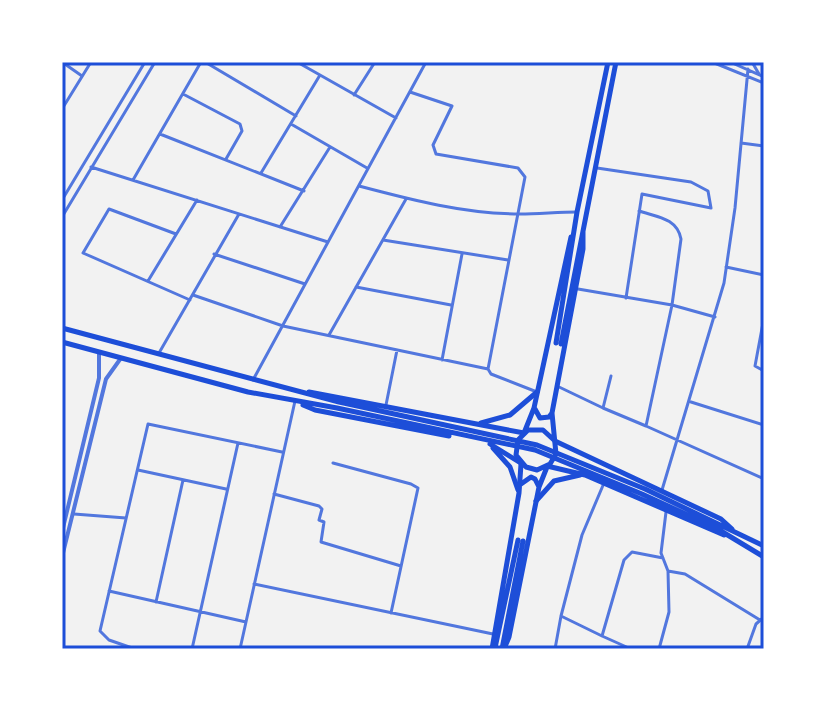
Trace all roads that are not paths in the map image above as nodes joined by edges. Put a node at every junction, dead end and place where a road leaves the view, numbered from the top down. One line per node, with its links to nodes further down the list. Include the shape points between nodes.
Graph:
1 (62, 62): 17 (street)
2 (91, 62): 17 (street)
3 (145, 62): 13 (street); 42 (street)
4 (203, 62): 23 (street); 26 (street)
5 (297, 62): 15 (street)
6 (374, 62): 24 (street)
7 (426, 62): 22 (street)
8 (608, 62): 19 (main road)
9 (616, 62): 21 (main road)
10 (712, 62): 16 (street)
11 (730, 62): 14 (street)
12 (752, 62): 18 (street)
13 (153, 64): 34 (street)
14 (748, 69): 16 (street); 18 (street)
15 (320, 75): 24 (street); 26 (street)
16 (747, 75): 20 (street); 30 (street)
17 (82, 76): 25 (street)
18 (762, 76)
19 (604, 82): 21 (main road); 46 (main road)
20 (764, 83)
21 (612, 84): 35 (main road)
22 (410, 92): 27 (street); 48 (street, via 452,106 433,145 436,154 518,168 525,177)
23 (183, 94): 29 (street); 33 (street, via 240,124 242,131)
24 (354, 95): 27 (street)
25 (62, 109)
26 (296, 116): 28 (street)
27 (396, 118): 36 (street)
28 (291, 124): 32 (street); 37 (street)
29 (160, 134): 33 (street); 38 (street)
30 (741, 143): 31 (street); 59 (street)
31 (764, 146)
32 (330, 147): 36 (street); 40 (street)
33 (226, 160): 37 (street)
34 (91, 167): 38 (street); 44 (street)
35 (597, 168): 45 (street, via 691,182 708,191 711,208 642,194); 52 (main road)
36 (368, 169): 39 (street)
37 (261, 173): 40 (street)
38 (133, 180): 43 (street)
39 (359, 186): 41 (street); 55 (street)
40 (304, 191): 50 (street)
41 (406, 199): 48 (street); 54 (street)
42 (62, 200)
43 (197, 200): 47 (street); 53 (street)
44 (64, 210): 49 (street)
45 (639, 211): 66 (street); 68 (street, via 672,221 680,233)
46 (577, 212): 48 (street); 51 (main road)
47 (239, 214): 50 (street); 56 (street)
48 (519, 214): 58 (street)
49 (62, 217)
50 (280, 227): 55 (street)
51 (574, 228): 52 (main road, via 558,343); 87 (main road)
52 (583, 231): 64 (main road)
53 (176, 234): 61 (street); 61 (street, via 112,209 105,211 83,253)
54 (383, 240): 57 (street); 63 (street)
55 (328, 243): 62 (street)
56 (214, 254): 62 (street); 65 (street)
57 (462, 254): 58 (street); 67 (street)
58 (508, 260): 81 (street)
59 (726, 267): 60 (street); 69 (street)
60 (764, 275)
61 (148, 281): 65 (street)
62 (305, 284): 71 (street)
63 (356, 287): 67 (street); 73 (street)
64 (577, 288): 66 (street); 85 (main road)
65 (192, 298): 71 (street); 78 (street)
66 (626, 298): 68 (street)
67 (452, 305): 80 (street)
68 (672, 305): 69 (street); 98 (street)
69 (715, 317): 89 (street)
70 (764, 321): 82 (street, via 755,366)
71 (283, 326): 73 (street); 84 (street)
72 (62, 328): 75 (main road)
73 (329, 335): 76 (street)
74 (62, 342): 77 (main road)
75 (123, 346): 78 (main road); 79 (main road)
76 (397, 350): 80 (street); 91 (street)
77 (99, 352): 79 (main road); 121 (street, via 99,378)
78 (158, 355): 84 (main road)
79 (121, 358): 88 (main road); 123 (street, via 106,379)
80 (442, 360): 81 (street)
81 (488, 369): 87 (street)
82 (764, 371)
83 (611, 376): 93 (street)
84 (253, 380): 86 (main road)
85 (557, 386): 93 (street); 94 (main road)
86 (297, 391): 90 (main road); 91 (main road)
87 (538, 392): 92 (main road); 95 (main road, via 510,415)
88 (295, 401): 90 (main road); 103 (main road, via 315,410); 104 (street)
89 (690, 402): 97 (street); 100 (street)
90 (338, 405): 126 (main road, via 537,445 620,478)
91 (386, 405): 95 (main road)
92 (534, 408): 94 (main road, via 540,418); 99 (main road)
93 (603, 408): 98 (street)
94 (552, 413): 101 (main road)
95 (479, 423): 96 (main road)
96 (488, 425): 99 (main road); 103 (main road, via 492,435)
97 (764, 425)
98 (646, 426): 100 (street)
99 (524, 433): 101 (main road, via 543,430); 107 (main road, via 516,447)
100 (678, 439): 111 (street); 117 (street)
101 (555, 441): 105 (main road); 108 (main road, via 556,454)
102 (238, 443): 104 (street); 109 (street, via 148,424); 116 (street)
103 (486, 443): 107 (main road); 118 (main road, via 510,467)
104 (282, 452): 119 (street)
105 (593, 461): 110 (main road); 117 (main road)
106 (333, 463): 132 (street, via 418,488)
107 (521, 463): 108 (main road, via 533,469); 114 (main road)
108 (547, 466): 110 (main road); 115 (main road)
109 (138, 470): 112 (street); 124 (street)
110 (585, 475): 113 (main road); 120 (main road, via 554,481)
111 (764, 479)
112 (183, 480): 116 (street); 136 (street)
113 (604, 483): 122 (main road); 139 (street, via 582,535)
114 (520, 485): 115 (main road, via 531,477); 118 (main road)
115 (539, 487): 120 (main road)
116 (226, 489): 137 (street)
117 (662, 490): 126 (main road, via 721,519)
118 (519, 493): 142 (main road)
119 (273, 494): 132 (street, via 322,509 321,542); 134 (street)
120 (536, 502): 148 (main road)
121 (64, 510): 125 (street)
122 (666, 511): 126 (main road, via 714,533); 131 (street)
123 (73, 514): 124 (street); 127 (street)
124 (126, 518): 135 (street)
125 (62, 532)
126 (734, 535): 128 (main road); 130 (main road)
127 (64, 544): 129 (street)
128 (764, 546)
129 (62, 557)
130 (764, 557)
131 (663, 558): 133 (street); 143 (street, via 632,552 624,560)
132 (401, 566): 138 (street)
133 (668, 571): 140 (street, via 685,574); 151 (street, via 669,612)
134 (254, 584): 138 (street); 141 (street)
135 (108, 591): 136 (street); 144 (street, via 100,631)
136 (156, 602): 137 (street)
137 (199, 610): 141 (street); 145 (street)
138 (391, 613): 142 (street)
139 (561, 616): 143 (street); 149 (street)
140 (762, 618): 152 (street)
141 (246, 622): 146 (street)
142 (493, 634): 147 (main road)
143 (602, 636): 150 (street)
144 (135, 649)
145 (192, 649)
146 (240, 649)
147 (493, 649): 148 (main road, via 521,540)
148 (503, 649)
149 (555, 649)
150 (631, 649)
151 (659, 649)
152 (747, 649)

